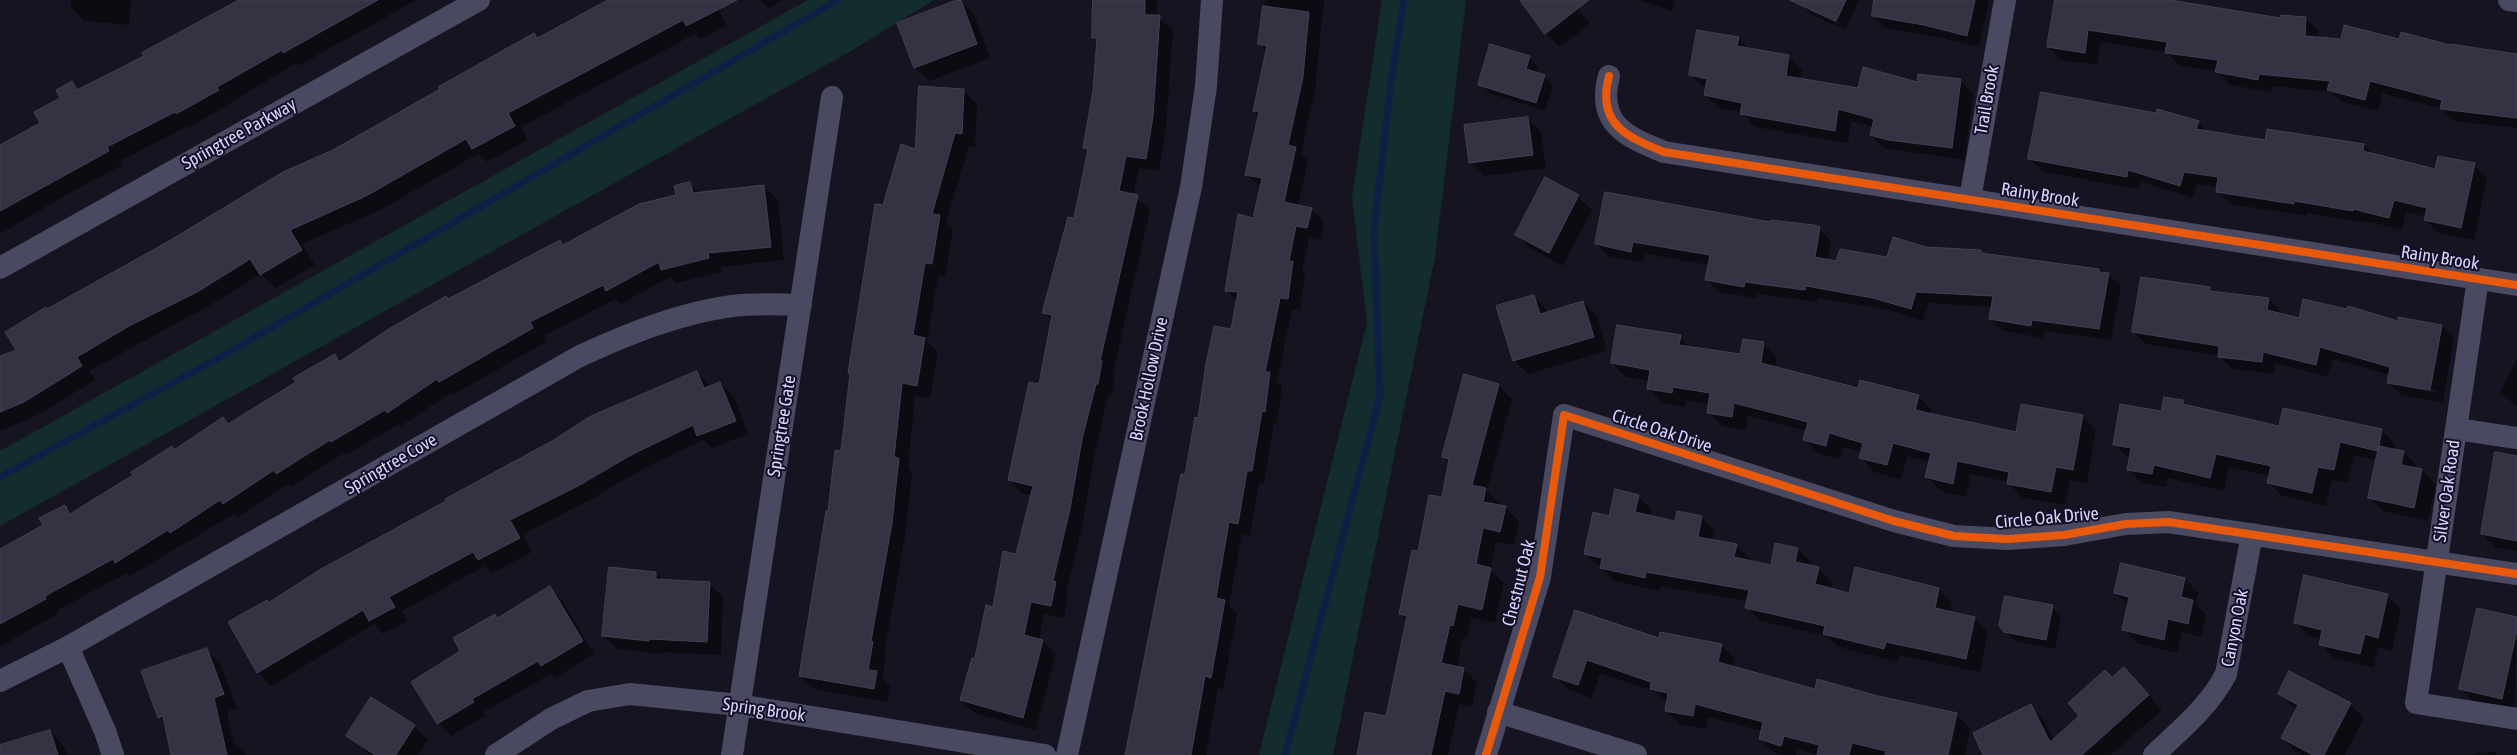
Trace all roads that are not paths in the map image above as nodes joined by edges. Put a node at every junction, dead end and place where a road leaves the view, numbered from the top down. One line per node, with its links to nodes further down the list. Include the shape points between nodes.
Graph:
1 (479, 0): 9 (street, Springtree Parkway)
2 (1212, 0): 28 (street, Brook Hollow Drive, via 1206,86 1191,187)
3 (2005, 0): 8 (street, Trail Brook)
4 (2509, 0): 5 (street)
5 (2517, 1)
6 (1610, 76): 8 (street, Rainy Brook, via 1606,87 1607,108 1616,124 1630,138 1664,152)
7 (832, 96): 12 (street, Springtree Gate)
8 (1970, 200): 10 (street, Rainy Brook)
9 (0, 268)
10 (2478, 279): 11 (street, Rainy Brook); 14 (street, Silver Oak Road)
11 (2517, 285)
12 (801, 305): 19 (street, Springtree Cove, via 730,306 633,332 580,356); 21 (street, Springtree Gate)
13 (1564, 415): 16 (street, Circle Oak Drive, via 1954,536 2007,540 2064,535 2126,524 2168,522); 22 (street, Chestnut Oak, via 1540,577)
14 (2456, 429): 15 (street); 17 (street, Silver Oak Road)
15 (2517, 438)
16 (2252, 534): 17 (street, Circle Oak Drive); 31 (street, Canyon Oak, via 2226,674 2206,705)
17 (2437, 562): 18 (street, Circle Oak Drive); 23 (street, Silver Oak Road, via 2416,703)
18 (2517, 574)
19 (68, 647): 20 (street, Springtree Cove); 24 (street)
20 (0, 681)
21 (740, 705): 25 (street, Spring Brook, via 630,694 588,701 551,719); 26 (street, Springtree Gate); 27 (street, Spring Brook)
22 (1498, 712): 29 (street, Chestnut Oak); 30 (street)
23 (2517, 719)
24 (113, 755)
25 (496, 755)
26 (732, 755)
27 (1045, 755)
28 (1067, 755)
29 (1486, 755)
30 (1636, 755)
31 (2154, 755)

